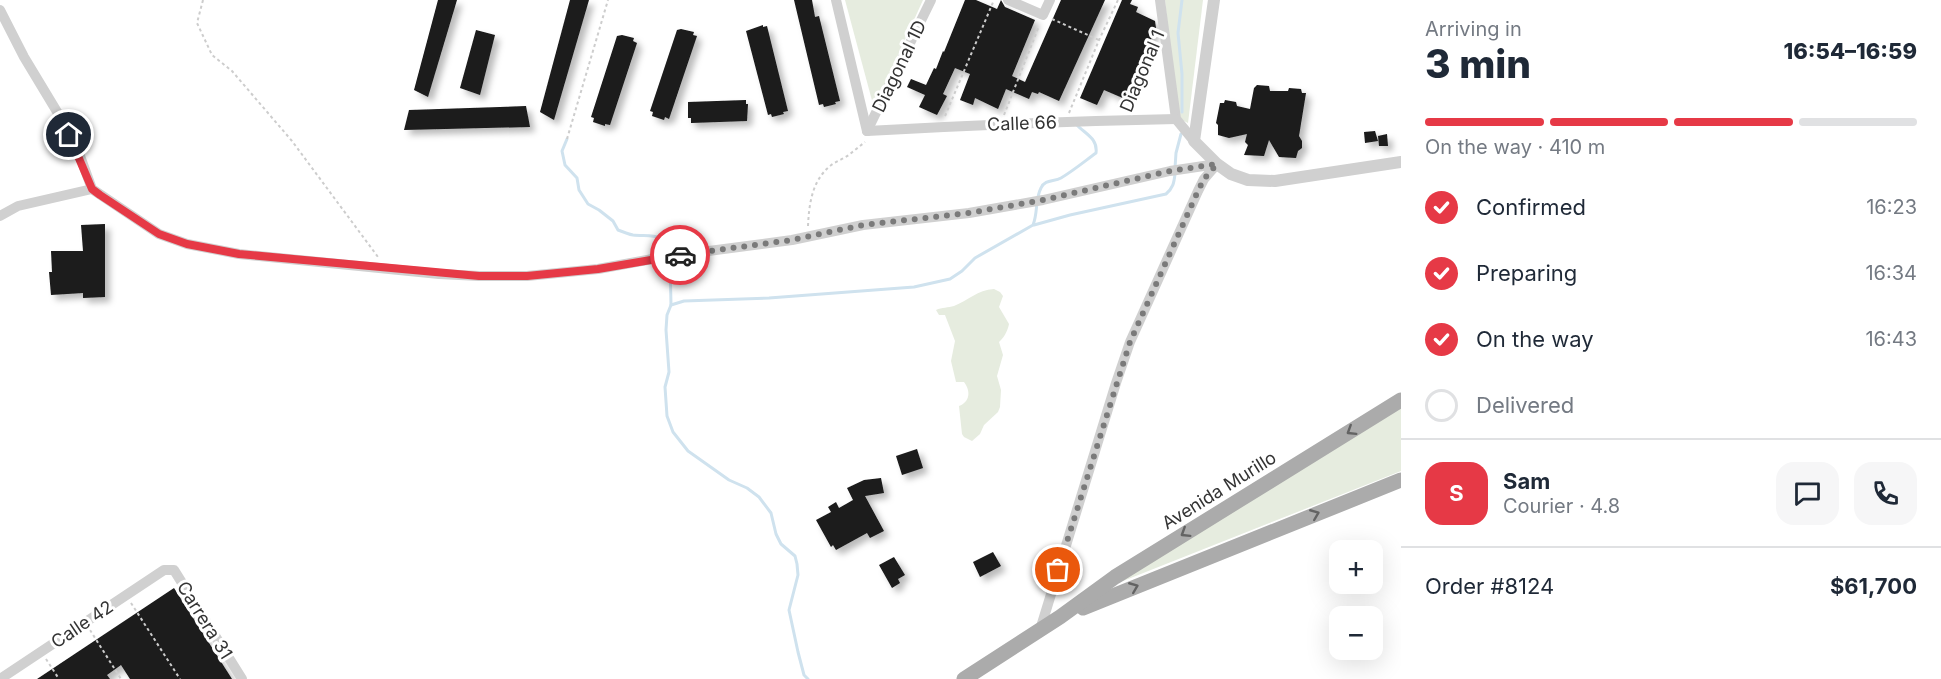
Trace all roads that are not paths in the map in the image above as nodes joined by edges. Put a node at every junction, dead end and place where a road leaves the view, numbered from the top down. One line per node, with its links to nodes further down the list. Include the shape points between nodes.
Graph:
1 (836, 0): 9 (street)
2 (931, 0): 9 (street, Diagonal 1D)
3 (1008, 0): 4 (street, via 1043,15)
4 (1050, 0)
5 (1160, 0): 8 (street)
6 (1214, 0): 10 (street)
7 (0, 10): 13 (street, via 62,120)
8 (1176, 119): 9 (street, Calle 66); 10 (street)
9 (873, 131)
10 (1194, 141): 12 (street)
11 (1401, 162): 12 (street, via 1275,181 1248,180)
12 (1217, 164): 13 (street, via 969,213 863,225 792,240 598,269 527,276 387,269 239,254 187,244 159,234); 19 (street, via 1198,191 1130,342)
13 (92, 189): 14 (street, via 18,206)
14 (0, 216)
15 (1401, 400): 18 (main road, Avenida Murillo, one-way to 18, via 1115,577)
16 (1401, 480): 18 (main road, Avenida Murillo, one-way to 16)
17 (164, 570): 20 (street, Calle 42); 21 (street, Carrera 31, via 174,570)
18 (1060, 617): 19 (main road, Avenida Murillo)
19 (1040, 630): 22 (main road, Avenida Murillo)
20 (0, 679)
21 (242, 679)
22 (964, 679)

